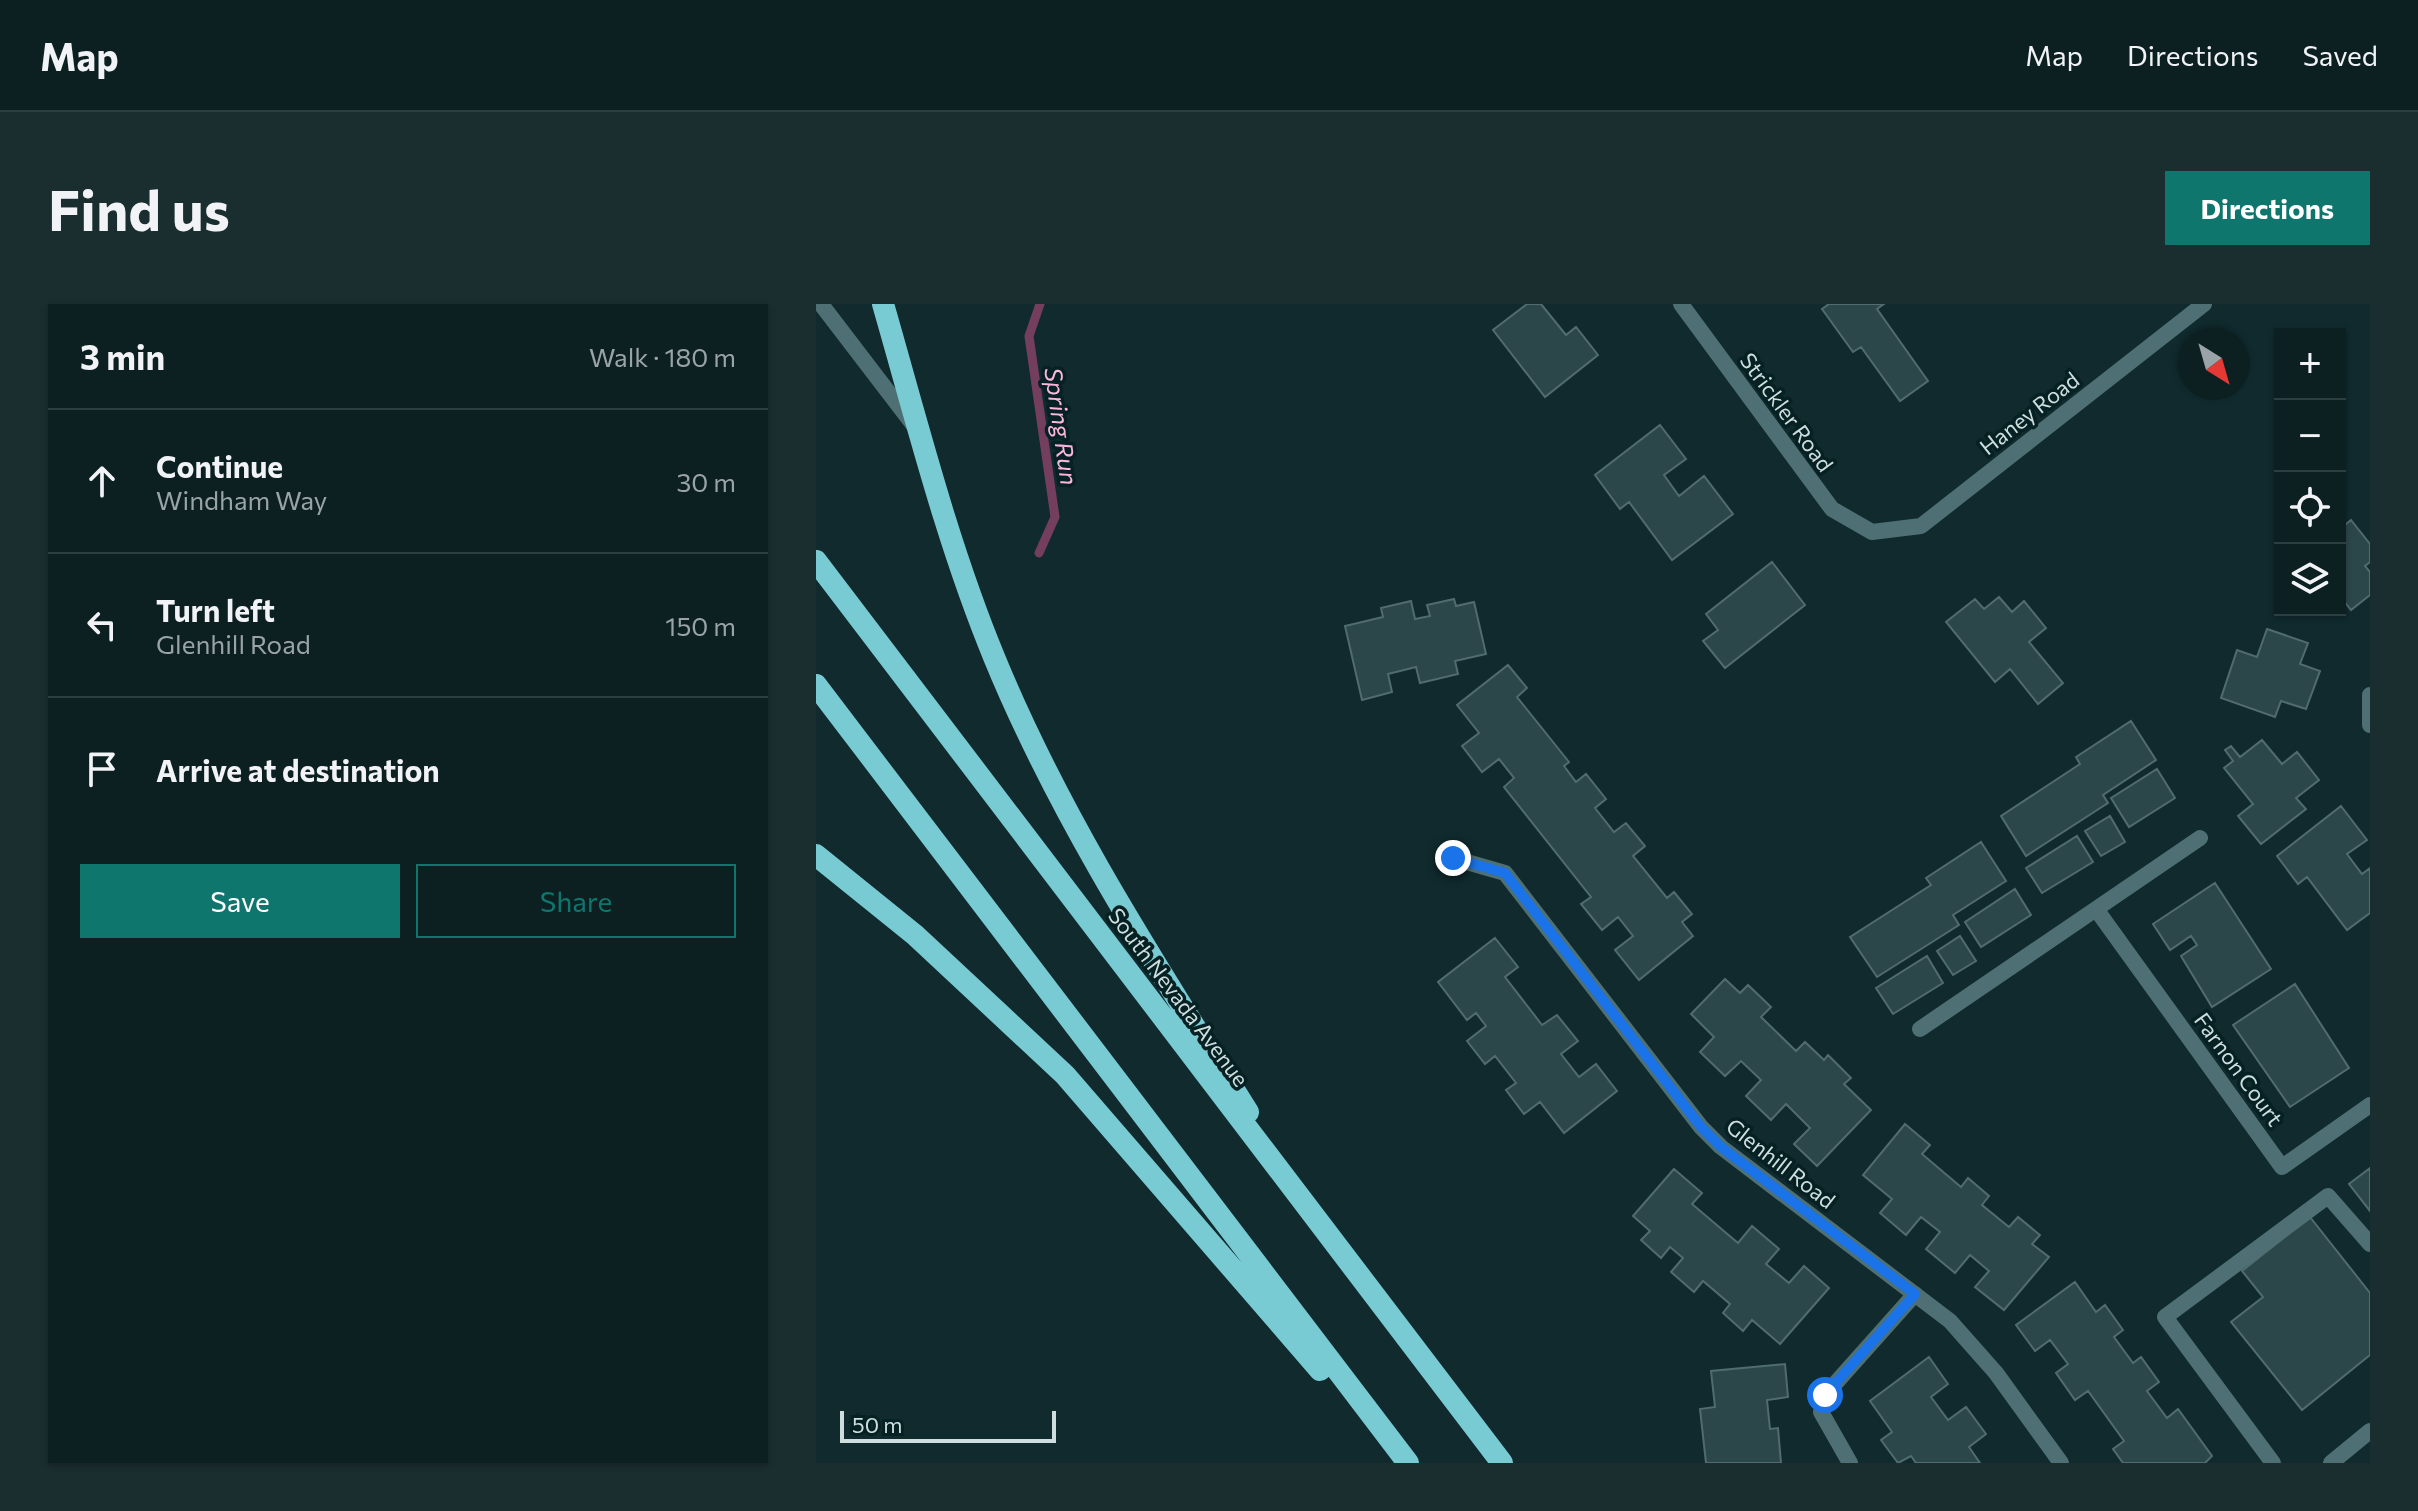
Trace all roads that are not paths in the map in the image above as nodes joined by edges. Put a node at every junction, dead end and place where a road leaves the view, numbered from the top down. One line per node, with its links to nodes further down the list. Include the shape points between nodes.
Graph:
1 (821, 304): 5 (street)
2 (883, 304): 5 (highway)
3 (1681, 304): 6 (street, Strickler Road, via 1832,509)
4 (2204, 304): 6 (street, Haney Road, via 1921,526)
5 (920, 434): 17 (highway, via 956,559 994,659 1070,820)
6 (1872, 532)
7 (816, 561): 17 (highway, South Nevada Avenue)
8 (816, 685): 22 (highway)
9 (2370, 695): 10 (street)
10 (2370, 725)
11 (2200, 838): 14 (street)
12 (816, 855): 21 (highway, via 915,935 1065,1075)
13 (1453, 858): 19 (street, Glenhill Road, via 1505,873 1721,1147)
14 (2096, 909): 15 (street); 16 (street, Farnon Court, via 2282,1167)
15 (1920, 1029)
16 (2370, 1105)
17 (1304, 1201): 23 (highway, South Nevada Avenue)
18 (2370, 1244): 26 (street, via 2328,1196 2165,1317)
19 (1915, 1294): 24 (street, via 1825,1395 1821,1412); 25 (street, Glenhill Road, via 1973,1345)
20 (2370, 1431): 27 (street)
21 (1400, 1463)
22 (1408, 1463)
23 (1502, 1463)
24 (1850, 1463)
25 (2061, 1463)
26 (2273, 1463)
27 (2331, 1463)

